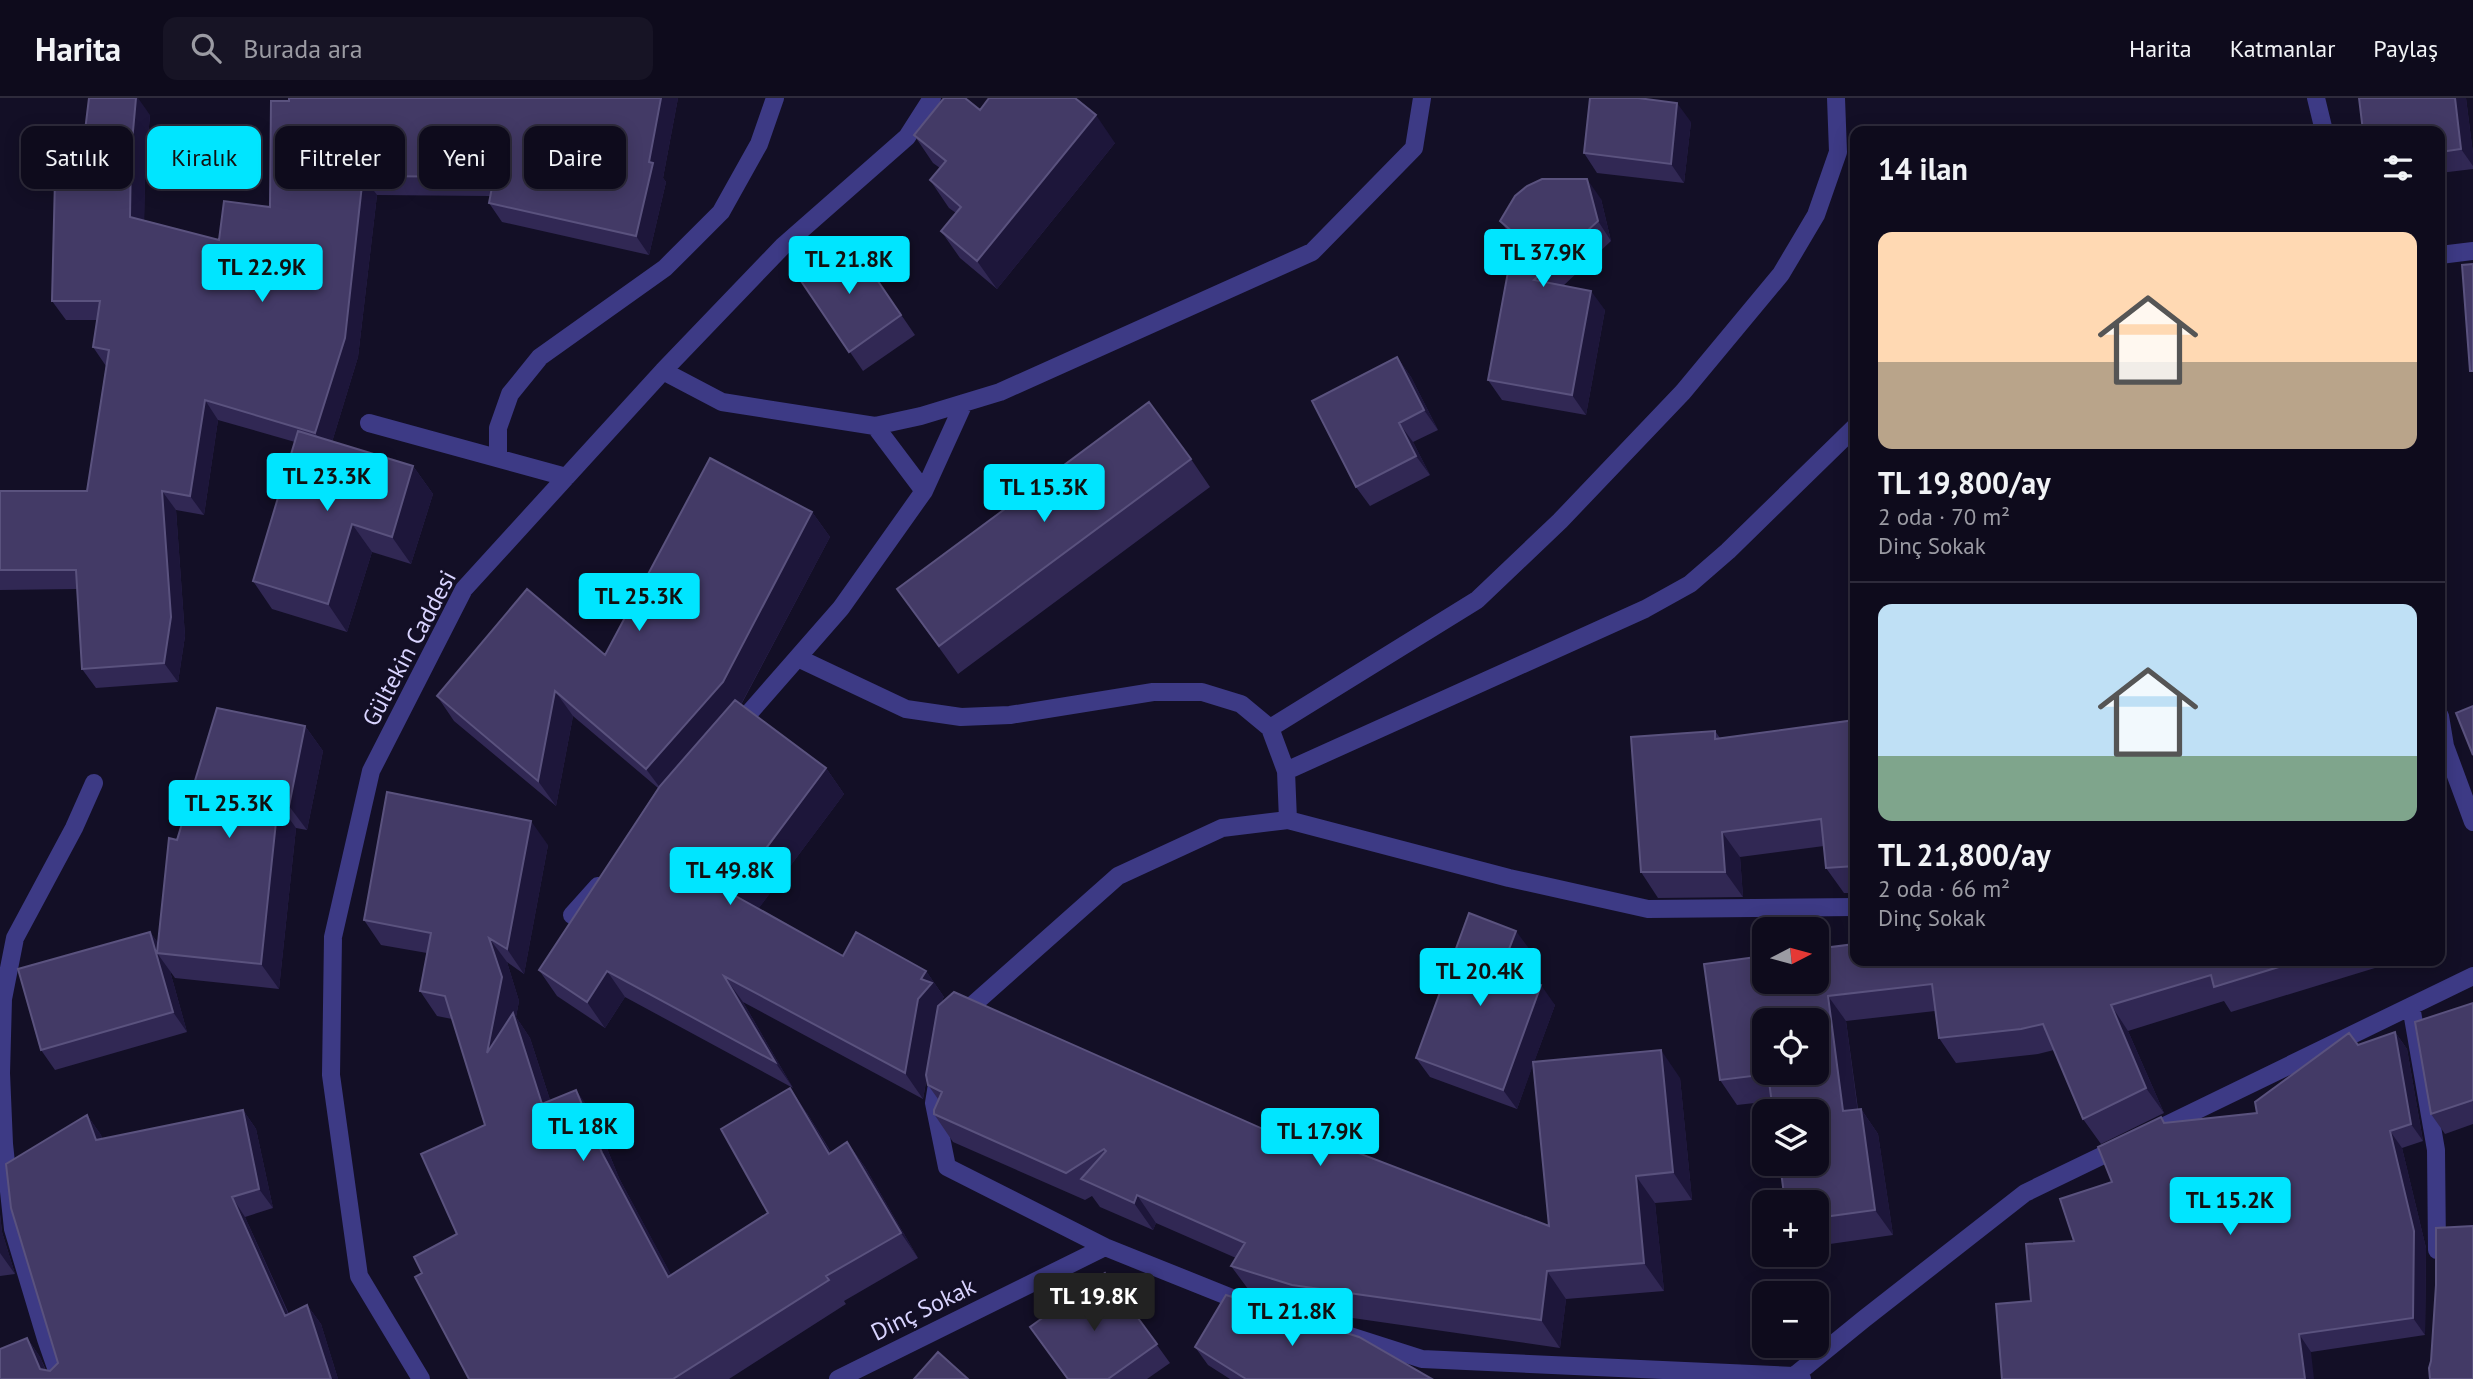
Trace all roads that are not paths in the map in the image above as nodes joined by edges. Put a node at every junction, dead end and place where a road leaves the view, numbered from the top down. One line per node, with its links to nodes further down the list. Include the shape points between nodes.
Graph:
1 (775, 98): 14 (street, via 759,144 722,212 665,268 540,358 510,394 498,428)
2 (932, 98): 9 (street, Gültekin Caddesi, via 907,137 783,246)
3 (1422, 98): 10 (street, via 1414,148 1312,252 1000,393)
4 (1836, 98): 18 (street, via 1838,152 1816,215 1781,274 1683,393 1477,600)
5 (2316, 98): 6 (street)
6 (2323, 126)
7 (2473, 251): 8 (street)
8 (2445, 254)
9 (663, 372): 12 (street, via 722,402); 15 (street, Gültekin Caddesi)
10 (964, 403): 12 (street); 16 (street)
11 (369, 423): 14 (street)
12 (875, 426): 16 (street)
13 (1850, 432): 21 (street, via 1690,584 1645,610)
14 (498, 458): 15 (street)
15 (566, 477): 38 (street, Gültekin Caddesi, via 464,589 371,771 334,937 331,1075 359,1276)
16 (924, 491): 17 (street, via 841,608)
17 (798, 658): 18 (street, via 906,709 961,717 1010,715 1153,692 1202,691 1241,704); 19 (street)
18 (1270, 728): 21 (street)
19 (725, 741)
20 (2445, 754): 24 (street)
21 (1286, 771): 23 (street)
22 (94, 783): 37 (street, via 15,938 3,999 3,1132 12,1229)
23 (1288, 820): 26 (street, via 1648,909); 30 (street, via 1222,828 1118,876)
24 (2473, 822)
25 (608, 874): 27 (street)
26 (1850, 907)
27 (572, 915)
28 (2473, 976): 29 (street)
29 (2412, 1006): 33 (street, via 2436,1150); 36 (street, via 2025,1193)
30 (947, 1027)
31 (943, 1052): 32 (street, via 934,1103 947,1167)
32 (1105, 1247): 34 (street); 39 (street, Dinç Sokak)
33 (2437, 1261)
34 (1270, 1311)
35 (1333, 1331): 36 (street, via 1422,1359)
36 (1798, 1378)
37 (60, 1379)
38 (421, 1379)
39 (838, 1379)

